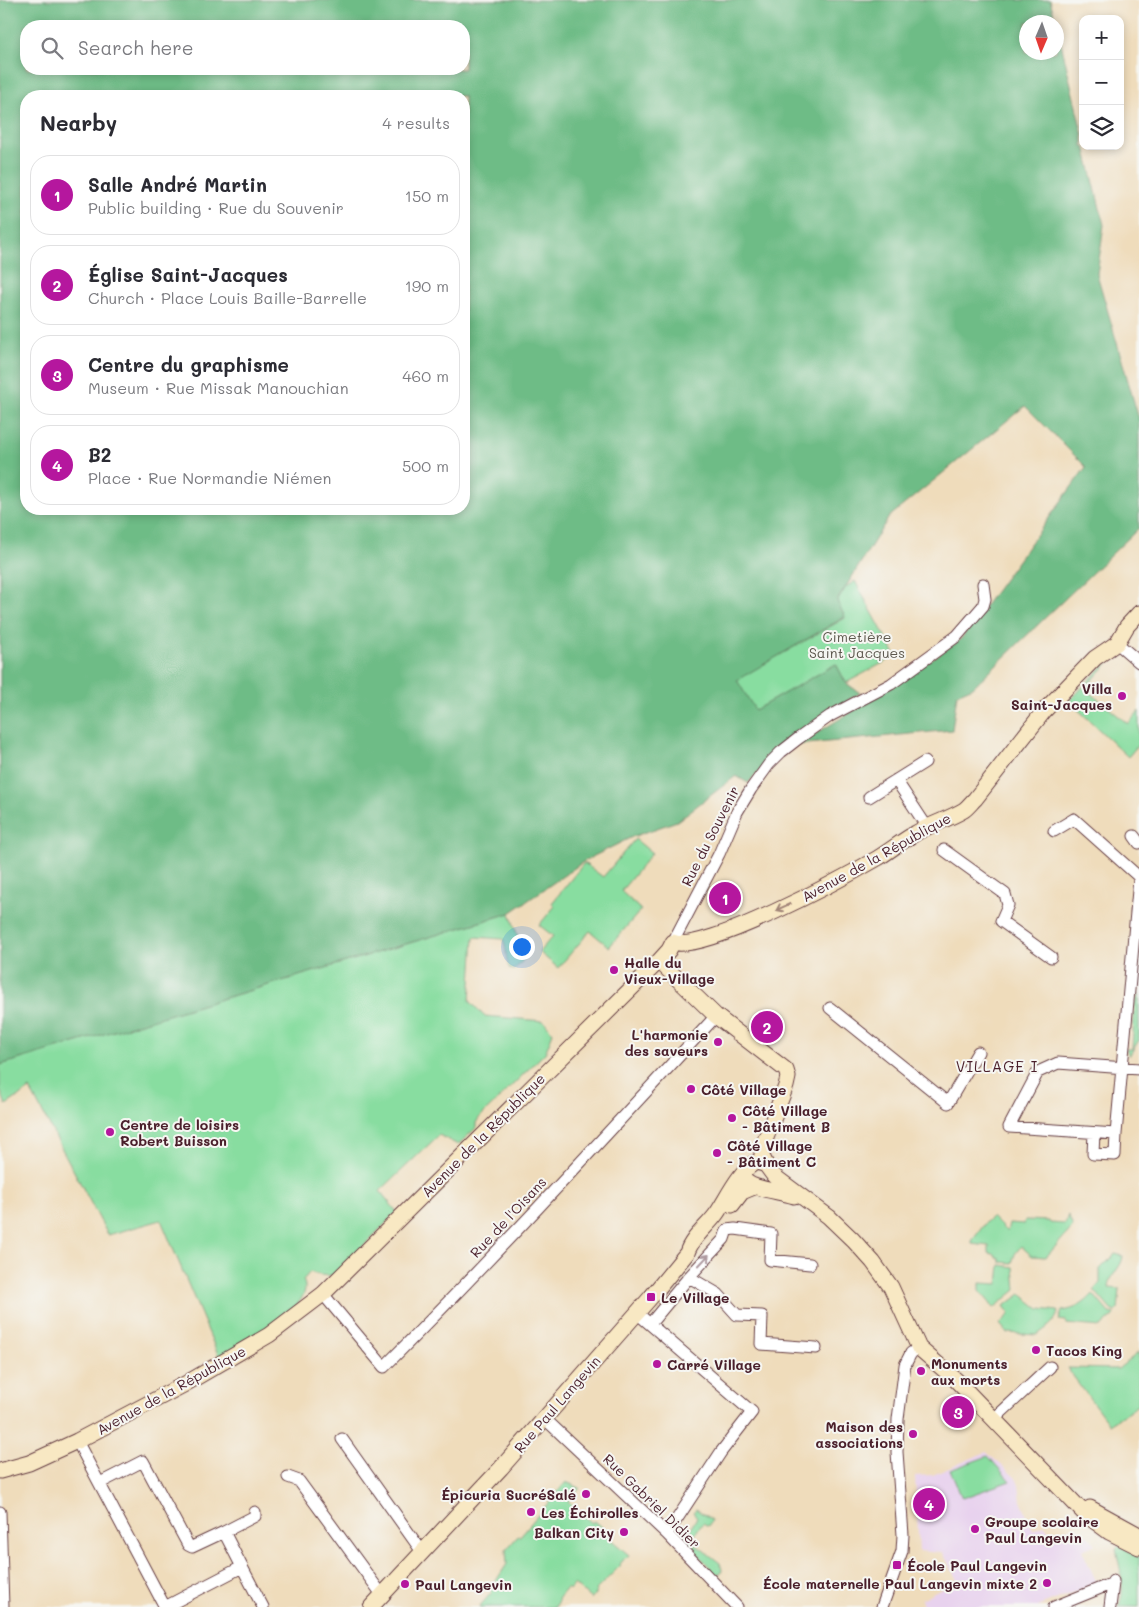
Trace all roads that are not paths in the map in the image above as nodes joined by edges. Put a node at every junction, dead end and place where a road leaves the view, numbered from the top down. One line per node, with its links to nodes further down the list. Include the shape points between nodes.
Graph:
1 (983, 584): 12 (street, Rue du Souvenir, via 983,606 957,636 891,684 822,722 769,764 737,812)
2 (1139, 613): 3 (street)
3 (1117, 643): 4 (street); 8 (street, Avenue de la République, via 1095,658 1044,711 964,810)
4 (1139, 662)
5 (925, 762): 6 (street)
6 (896, 780): 7 (street); 8 (street)
7 (869, 797)
8 (927, 826): 12 (street, Avenue de la République, one-way to 12, via 862,866 745,924 693,942)
9 (1054, 831): 11 (street, via 1074,819)
10 (944, 850): 13 (street, via 1005,894 1008,905 1001,921)
11 (1139, 878): 18 (street)
12 (673, 942): 14 (street, Avenue de la République)
13 (1051, 957)
14 (659, 961): 16 (street); 30 (street, Avenue de la République)
15 (830, 1008): 17 (street, via 948,1103)
16 (716, 1016): 22 (street, via 786,1070 786,1086); 30 (street, Rue de l'Oisans, via 384,1367)
17 (978, 1052)
18 (1122, 1068): 19 (street); 20 (street, via 1058,1063 1038,1072 1009,1127); 21 (street)
19 (1139, 1069)
20 (1094, 1133): 21 (street); 21 (street, via 1093,1154 1115,1155)
21 (1116, 1134)
22 (766, 1137): 23 (street, via 762,1156); 24 (street, Rue Paul Langevin)
23 (768, 1167): 24 (street, via 757,1162); 25 (street, via 771,1174 768,1183); 26 (street, via 774,1176)
24 (747, 1168): 25 (street, via 745,1178 750,1185); 27 (street, Rue Paul Langevin)
25 (757, 1187): 26 (street); 27 (street, Rue Paul Langevin, via 738,1196)
26 (805, 1200): 34 (street, via 835,1223 874,1262 891,1287)
27 (721, 1223): 28 (street, via 735,1229 771,1234 770,1260); 29 (street, one-way to 27, via 724,1239); 31 (street, Rue Paul Langevin, via 696,1249 687,1253)
28 (810, 1264)
29 (688, 1277): 32 (street); 33 (street, via 718,1294 737,1315 762,1316 760,1344)
30 (323, 1294): 39 (street, Avenue de la République, via 249,1348)
31 (637, 1313): 32 (street); 36 (street, Rue Paul Langevin)
32 (650, 1324): 46 (street, via 752,1412 721,1452)
33 (816, 1348)
34 (919, 1348): 37 (street); 55 (street, via 911,1353 905,1365 898,1419 902,1550)
35 (1050, 1367): 37 (street)
36 (544, 1418): 46 (street, Rue Gabriel Didier); 48 (street, Rue Paul Langevin)
37 (994, 1419): 47 (street, via 1068,1496)
38 (342, 1439): 48 (street)
39 (77, 1441): 40 (street, Avenue de la République); 42 (street)
40 (0, 1472)
41 (288, 1477): 50 (street, via 299,1481)
42 (100, 1483): 45 (street, via 143,1461 188,1545 192,1547); 49 (street, via 165,1607)
43 (0, 1512): 51 (street)
44 (255, 1512): 45 (street, via 254,1516)
45 (224, 1532): 49 (street)
46 (667, 1534): 54 (street, Rue Gabriel Didier)
47 (1136, 1541)
48 (423, 1553): 50 (street, Rue Paul Langevin)
49 (242, 1567): 52 (street)
50 (383, 1596): 53 (street, Rue Paul Langevin)
51 (3, 1607)
52 (262, 1607)
53 (372, 1607)
54 (737, 1607)
55 (882, 1607)
56 (1054, 1607): 57 (street, via 1113,1582)
57 (1110, 1607)

